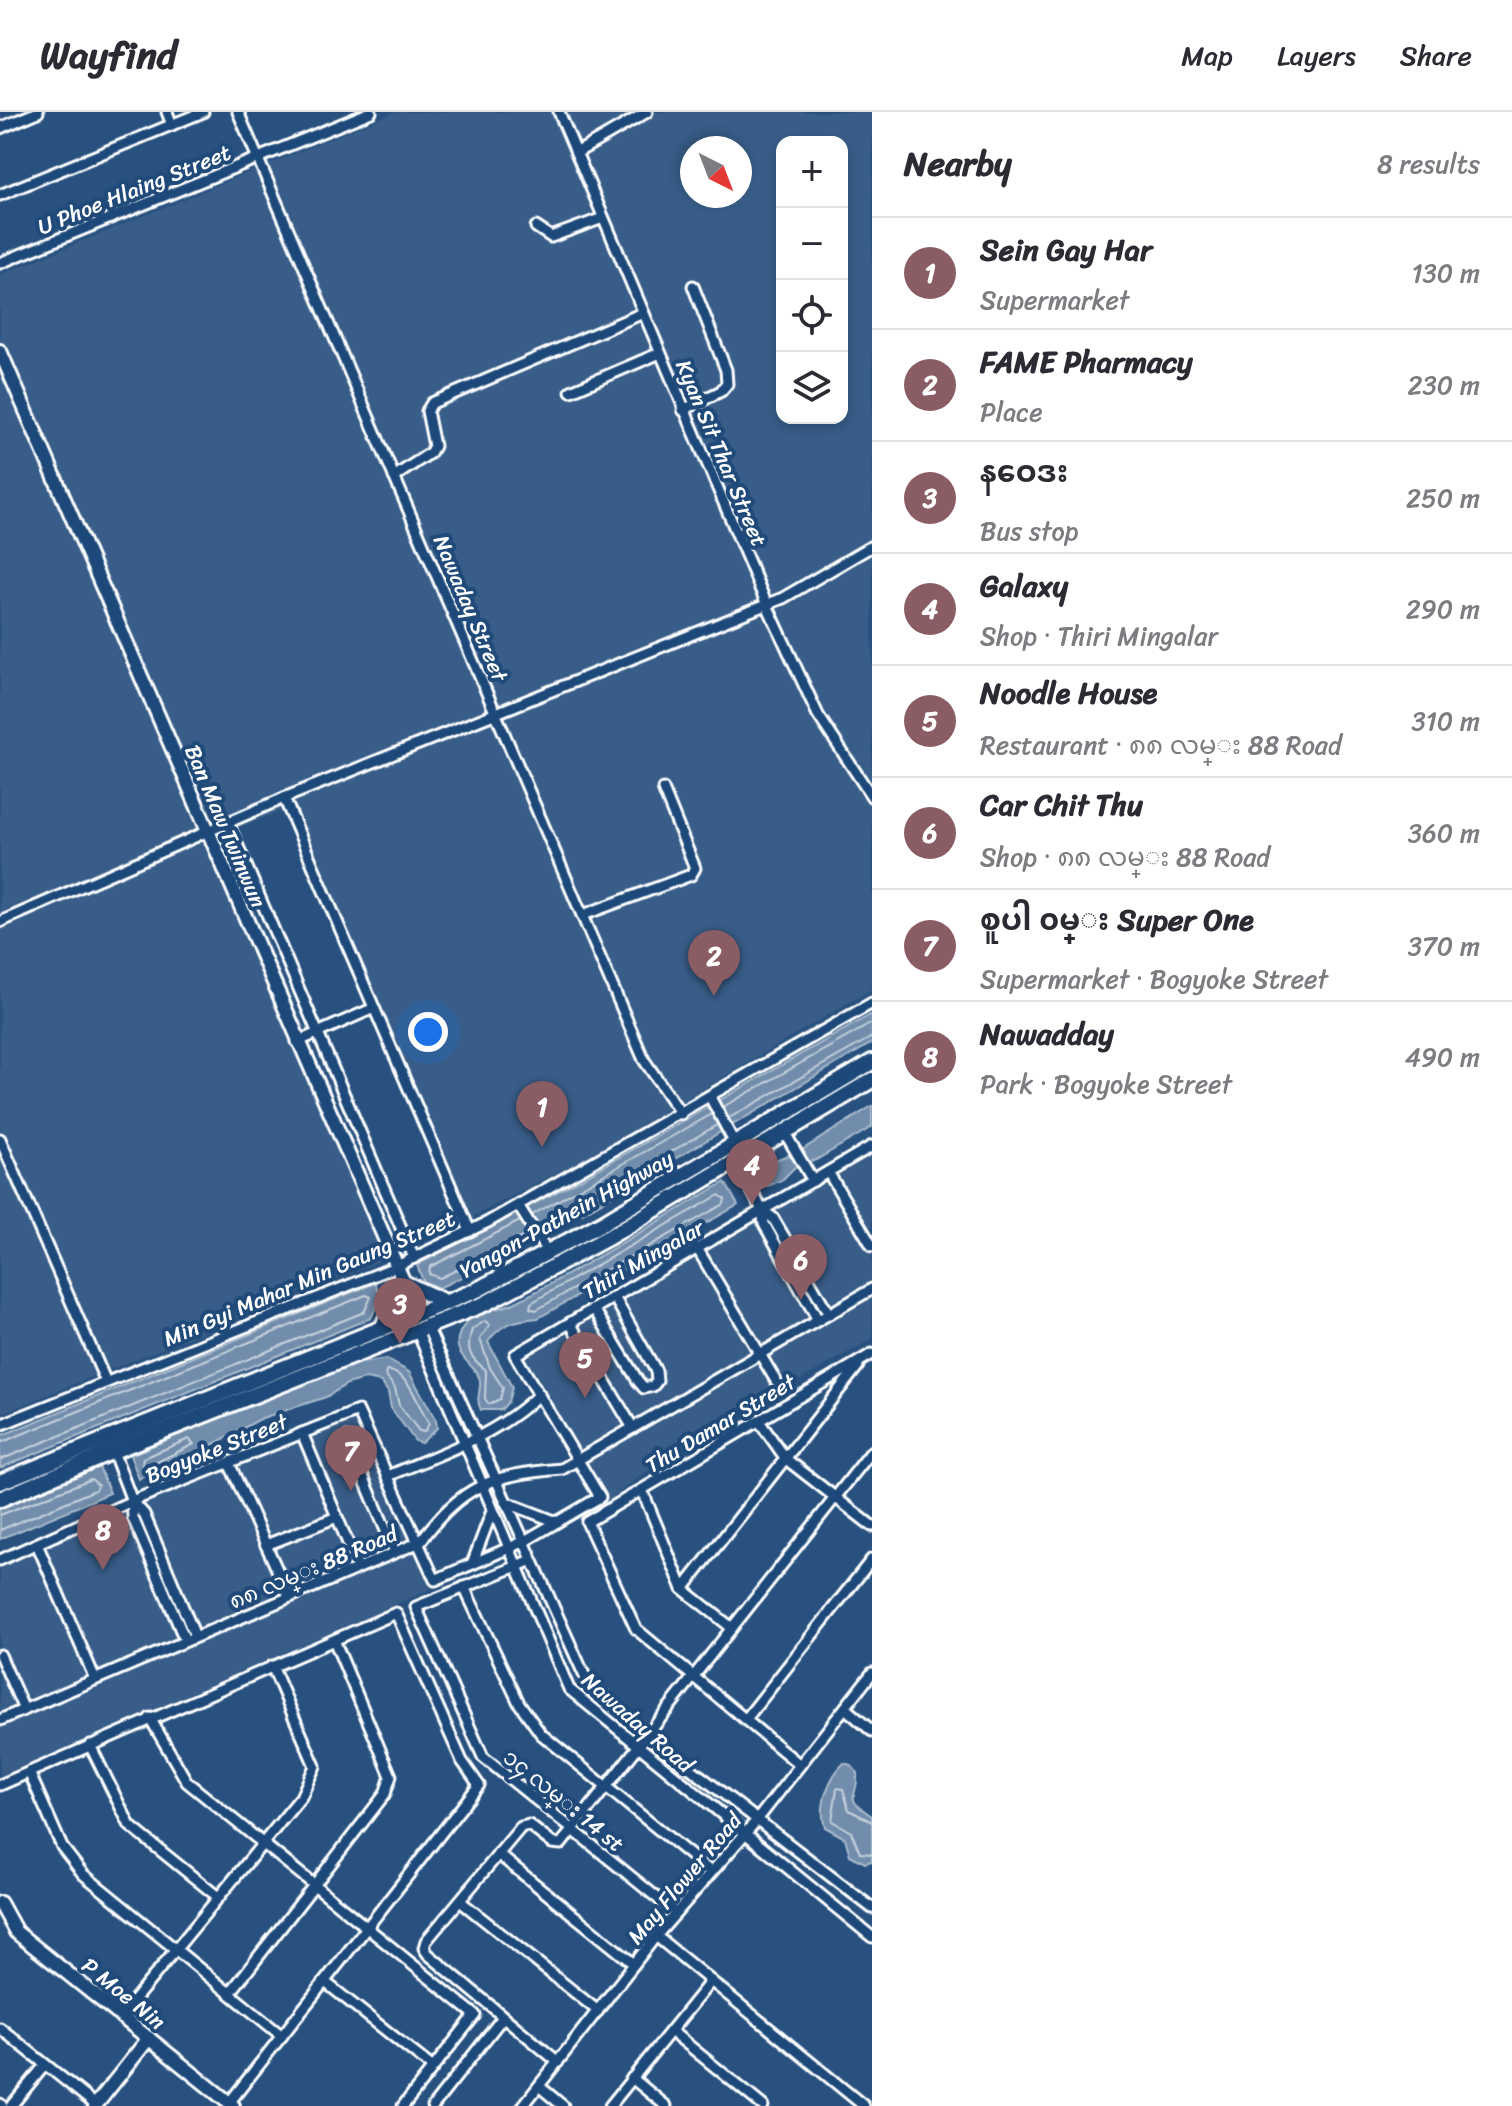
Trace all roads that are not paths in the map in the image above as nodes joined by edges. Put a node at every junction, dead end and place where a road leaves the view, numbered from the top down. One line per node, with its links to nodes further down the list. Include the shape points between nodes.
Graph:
1 (38, 112): 9 (street)
2 (167, 112): 8 (street)
3 (203, 112): 8 (street)
4 (238, 112): 11 (street, Nawaday Street)
5 (371, 112): 11 (street, U Phoe Hlaing Street)
6 (559, 112): 10 (street, Kyan Sit Thar Street)
7 (647, 112): 10 (street)
8 (172, 125): 12 (street)
9 (0, 128)
10 (576, 153): 13 (street, Kyan Sit Thar Street)
11 (257, 158): 15 (street, U Phoe Hlaing Street); 22 (street, Nawaday Street)
12 (0, 195)
13 (603, 218): 14 (street, via 551,237); 17 (street, Kyan Sit Thar Street)
14 (536, 227)
15 (0, 263)
16 (693, 286): 21 (street, via 727,384)
17 (643, 313): 19 (street, Kyan Sit Thar Street); 22 (street, via 432,403 427,411 434,446)
18 (0, 351): 30 (street, Ban Maw Twinwun)
19 (660, 353): 20 (street); 21 (street, Kyan Sit Thar Street)
20 (571, 391)
21 (683, 410): 24 (street, Kyan Sit Thar Street)
22 (394, 477): 25 (street, Nawaday Street)
23 (872, 546): 24 (street)
24 (767, 605): 25 (street); 27 (street, Kyan Sit Thar Street, via 818,715)
25 (496, 711): 28 (street); 31 (street, Nawaday Street)
26 (663, 789): 31 (street, via 695,868 691,875)
27 (872, 797)
28 (284, 798): 29 (street); 34 (street)
29 (228, 823): 30 (street); 35 (street)
30 (206, 832): 32 (street); 36 (street, Ban Maw Twinwun)
31 (583, 915): 40 (street, Nawaday Street, via 644,1060)
32 (0, 922)
33 (872, 1003): 39 (street, Min Gyi Mahar Min Gaung Street)
34 (374, 1008): 35 (street); 50 (street)
35 (318, 1033): 36 (street); 54 (street)
36 (297, 1042): 56 (street, Ban Maw Twinwun)
37 (872, 1062): 43 (main road, Yangon-Pathein Highway)
38 (872, 1080): 41 (main road, Yangon-Pathein Highway)
39 (711, 1100): 40 (street, Min Gyi Mahar Min Gaung Street); 43 (street)
40 (681, 1114): 48 (street, Min Gyi Mahar Min Gaung Street)
41 (785, 1133): 45 (main road, Yangon-Pathein Highway); 47 (street)
42 (0, 1139): 73 (street)
43 (735, 1144): 53 (main road, Yangon-Pathein Highway)
44 (872, 1146): 46 (street, Thiri Mingalar)
45 (737, 1162): 49 (street); 67 (main road, Yangon-Pathein Highway, via 528,1282)
46 (828, 1172): 47 (street, Thiri Mingalar); 51 (street)
47 (813, 1181): 49 (street, Thiri Mingalar)
48 (519, 1208): 50 (street, Min Gyi Mahar Min Gaung Street); 53 (street)
49 (762, 1210): 52 (street, Thiri Mingalar); 55 (street, via 773,1218); 57 (street, via 764,1224)
50 (470, 1231): 54 (street, Min Gyi Mahar Min Gaung Street)
51 (872, 1246)
52 (697, 1248): 60 (street, Thiri Mingalar); 70 (street)
53 (548, 1253): 61 (main road, Yangon-Pathein Highway)
54 (414, 1258): 56 (street, Min Gyi Mahar Min Gaung Street)
55 (800, 1263): 57 (street); 63 (street)
56 (395, 1267): 58 (street, Ban Maw Twinwun); 73 (street, Min Gyi Mahar Min Gaung Street)
57 (790, 1269): 65 (street)
58 (402, 1282): 61 (main road); 64 (street, Ban Maw Twinwun); 68 (main road)
59 (872, 1289): 63 (street, ၈၈ လမ္း 88 Road)
60 (614, 1297): 62 (street, Thiri Mingalar); 62 (street, via 656,1371 653,1386 644,1388 638,1381)
61 (447, 1303): 64 (main road, Yangon-Pathein Highway)
62 (594, 1309): 66 (street, Thiri Mingalar)
63 (829, 1314): 65 (street, ၈၈ လမ္း 88 Road)
64 (418, 1315): 67 (street, Nawaday Road); 68 (main road, Yangon-Pathein Highway); 69 (street)
65 (818, 1320): 70 (street, ၈၈ လမ္း 88 Road)
66 (570, 1323): 74 (street, Thiri Mingalar, via 515,1355); 77 (street)
67 (429, 1327): 69 (main road, Yangon-Pathein Highway); 81 (street, Nawaday Road)
68 (382, 1329): 79 (main road, Yangon-Pathein Highway)
69 (415, 1333): 82 (street, Nawaday Road); 83 (main road, Yangon-Pathein Highway)
70 (760, 1354): 72 (street); 77 (street, ၈၈ လမ္း 88 Road)
71 (868, 1357): 75 (street, Thu Damar Street); 85 (street)
72 (776, 1381)
73 (106, 1382): 76 (street, Min Gyi Mahar Min Gaung Street)
74 (539, 1394): 81 (street, via 518,1415); 86 (street)
75 (759, 1421): 85 (street); 92 (street, Thu Damar Street)
76 (0, 1425)
77 (633, 1428): 86 (street, ၈၈ လမ္း 88 Road)
78 (302, 1433): 87 (street, Bogyoke Street); 88 (street, Bogyoke Street, via 358,1411); 98 (street)
79 (107, 1436): 83 (street); 90 (main road, Yangon-Pathein Highway)
80 (347, 1438): 106 (street)
81 (477, 1438): 82 (street); 89 (street, Nawaday Road)
82 (463, 1444): 88 (street); 91 (street, Nawaday Road)
83 (113, 1451): 94 (main road, Yangon-Pathein Highway); 95 (street)
84 (872, 1451): 93 (street)
85 (786, 1459): 93 (street); 114 (street)
86 (579, 1460): 89 (street, ၈၈ လမ္း 88 Road, via 562,1469); 99 (street, via 600,1497)
87 (229, 1463): 95 (street, Bogyoke Street); 104 (street)
88 (388, 1476): 101 (street)
89 (494, 1479): 91 (street, ၈၈ လမ္း 88 Road); 96 (street, Nawaday Road)
90 (0, 1482)
91 (481, 1485): 97 (street, Nawaday Road); 101 (street, ၈၈ လမ္း 88 Road, via 445,1509)
92 (642, 1490): 114 (street); 122 (street, Thu Damar Street, via 587,1522 636,1629)
93 (836, 1497): 100 (street); 116 (street)
94 (0, 1499)
95 (132, 1501): 103 (street, Bogyoke Street); 117 (street, via 144,1514)
96 (505, 1502): 99 (street); 102 (street, Nawaday Road)
97 (492, 1511): 105 (street, Nawaday Road); 110 (street)
98 (337, 1517): 104 (street); 111 (street)
99 (557, 1522): 102 (street)
100 (872, 1526)
101 (420, 1542): 106 (street, ၈၈ လမ္း 88 Road); 110 (street, via 435,1580)
102 (523, 1542): 105 (street); 109 (street, Nawaday Road)
103 (37, 1544): 108 (street, Bogyoke Street); 123 (street)
104 (266, 1545): 115 (street)
105 (509, 1549): 110 (street); 112 (street, Nawaday Road)
106 (395, 1552): 111 (street, ၈၈ လမ္း 88 Road)
107 (872, 1559): 127 (street)
108 (0, 1560)
109 (532, 1560): 112 (street); 130 (street, Nawaday Road, via 586,1679)
110 (472, 1564)
111 (358, 1567): 115 (street, ၈၈ လမ္း 88 Road)
112 (517, 1568): 113 (street); 132 (street, Nawaday Road, via 569,1689)
113 (464, 1587): 136 (street, via 519,1703 541,1734); 138 (street, ၁၄ လမ္း 14 st, via 416,1607 483,1757)
114 (683, 1589): 116 (street)
115 (289, 1596): 117 (street, ၈၈ လမ္း 88 Road)
116 (732, 1628): 122 (street)
117 (190, 1638): 123 (street, ၈၈ လမ္း 88 Road)
118 (334, 1640): 120 (street); 143 (street, via 391,1776 385,1794); 149 (street, via 396,1613 462,1761 479,1785)
119 (0, 1655): 125 (street)
120 (272, 1666): 126 (street); 140 (street, via 315,1766 301,1797)
121 (872, 1673): 124 (street, May Flower Road)
122 (694, 1676): 127 (street); 130 (street)
123 (95, 1679): 125 (street, ၈၈ လမ္း 88 Road)
124 (845, 1708): 129 (street); 133 (street, May Flower Road)
125 (24, 1710): 128 (street, ၈၈ လမ္း 88 Road)
126 (150, 1718): 131 (street); 140 (street, via 187,1782)
127 (746, 1719): 133 (street)
128 (0, 1720)
129 (872, 1731)
130 (648, 1736): 132 (street); 137 (street, Nawaday Road)
131 (90, 1745): 134 (street); 144 (street, via 130,1826)
132 (638, 1749): 136 (street); 139 (street, Nawaday Road)
133 (800, 1765): 137 (street, May Flower Road)
134 (29, 1772): 135 (street); 152 (street, via 62,1847 83,1874)
135 (0, 1785)
136 (605, 1786): 138 (street); 142 (street)
137 (757, 1820): 139 (street, May Flower Road); 147 (street, Nawaday Road)
138 (571, 1830): 141 (street, via 556,1845 525,1825); 148 (street, ၁၄ လမ္း 14 st)
139 (744, 1834): 142 (street, May Flower Road); 151 (street, Nawaday Road)
140 (262, 1843): 143 (street); 144 (street)
141 (498, 1854): 145 (street); 153 (street)
142 (711, 1872): 148 (street, May Flower Road)
143 (313, 1886): 149 (street); 156 (street)
144 (218, 1897): 152 (street)
145 (460, 1901): 157 (street); 159 (street, via 424,1948)
146 (0, 1903): 158 (street, P Moe Nin, via 16,1932)
147 (872, 1908)
148 (676, 1913): 150 (street, May Flower Road)
149 (366, 1929): 155 (street); 166 (street, via 475,2015)
150 (656, 1936): 153 (street, May Flower Road); 154 (street)
151 (872, 1937)
152 (176, 1948): 156 (street); 158 (street)
153 (634, 1964): 157 (street, May Flower Road)
154 (711, 1981): 161 (street); 179 (street)
155 (325, 1982): 162 (street); 166 (street)
156 (230, 1993): 162 (street)
157 (598, 2011): 164 (street, May Flower Road)
158 (121, 2016): 163 (street, P Moe Nin)
159 (503, 2017): 164 (street); 173 (street)
160 (0, 2028): 165 (street)
161 (671, 2031): 167 (street); 178 (street)
162 (282, 2036): 169 (street)
163 (149, 2038): 169 (street, P Moe Nin); 171 (street)
164 (558, 2062): 168 (street, May Flower Road)
165 (45, 2065): 170 (street); 171 (street)
166 (433, 2068): 172 (street)
167 (632, 2078): 176 (street); 177 (street)
168 (539, 2086): 174 (street, May Flower Road); 175 (street)
169 (231, 2105)
170 (11, 2106)
171 (96, 2106)
172 (403, 2106)
173 (433, 2106)
174 (523, 2106)
175 (563, 2106)
176 (610, 2106)
177 (666, 2106)
178 (763, 2106)
179 (864, 2106)

